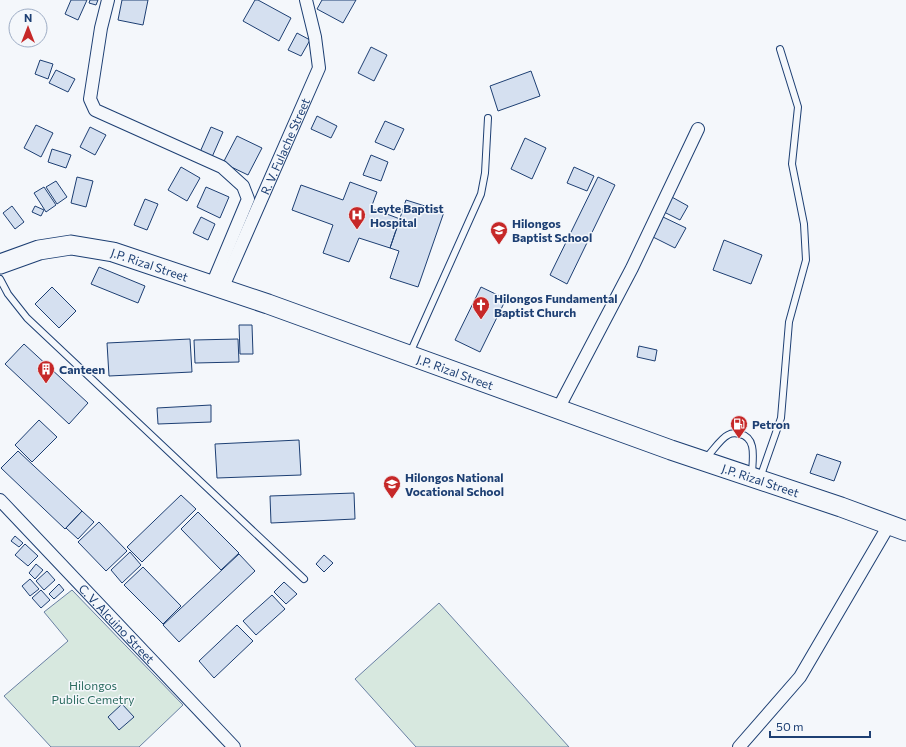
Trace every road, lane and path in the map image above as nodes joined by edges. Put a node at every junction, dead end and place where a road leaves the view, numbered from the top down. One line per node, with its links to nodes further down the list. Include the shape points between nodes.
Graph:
1 (108, 0): 8 (street, via 90,99 95,110 222,167 243,186 248,199)
2 (306, 0): 8 (street, R. V. Fulache Street, via 319,68)
3 (780, 49): 12 (lane, via 798,107 792,164 804,224 806,260 789,322 781,418)
4 (488, 118): 9 (lane, via 485,173 481,194)
5 (698, 129): 10 (street, via 632,268)
6 (0, 264): 8 (main road, J.P. Rizal Street, via 39,250 71,245 113,252)
7 (0, 279): 15 (lane, via 8,294 28,318)
8 (217, 287): 9 (main road, J.P. Rizal Street)
9 (409, 355): 10 (main road, J.P. Rizal Street)
10 (558, 409): 11 (main road, J.P. Rizal Street)
11 (704, 461): 12 (main road, J.P. Rizal Street); 12 (lane, via 727,435 743,434 753,445)
12 (755, 478): 14 (main road, J.P. Rizal Street)
13 (0, 500): 16 (street, C. V. Alcuino Street)
14 (898, 528): 17 (street, via 800,677)
15 (304, 579)
16 (234, 747)
17 (739, 747)

